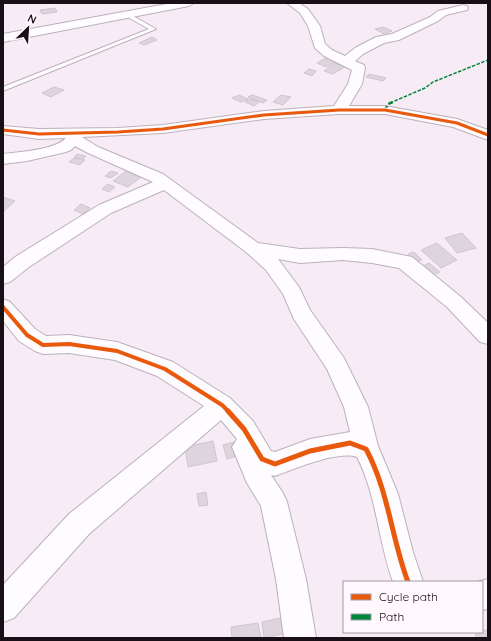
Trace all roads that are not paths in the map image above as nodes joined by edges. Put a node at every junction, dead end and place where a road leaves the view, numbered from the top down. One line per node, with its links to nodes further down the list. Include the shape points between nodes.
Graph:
1 (189, 3): 4 (street)
2 (292, 3): 6 (street, via 304,11 314,26 319,45 328,53)
3 (463, 8): 6 (street, via 442,13 395,38 380,40)
4 (126, 14): 5 (street); 7 (lane, via 153,29)
5 (3, 38)
6 (347, 61): 8 (street, via 359,68 359,72 353,88)
7 (3, 89)
8 (339, 110): 10 (street, via 385,110 424,116); 11 (street, via 264,115 163,129)
9 (3, 130): 11 (street)
10 (488, 135)
11 (74, 136): 12 (street, via 66,146); 13 (street, via 93,150 157,177)
12 (3, 159)
13 (165, 183): 14 (street); 15 (street, via 105,209)
14 (253, 248): 17 (street, via 300,256 343,254 405,262 454,302); 19 (street, via 273,265 292,292 301,314 336,364 356,407)
15 (3, 277)
16 (3, 307): 18 (street, via 27,335 43,345 69,344 117,351 165,369)
17 (488, 336)
18 (229, 413): 19 (street, via 244,429 262,459 275,464 310,451 350,443); 21 (street, via 79,524); 22 (street, via 256,474 274,502 291,579)
19 (366, 449): 20 (street, via 375,465)
20 (408, 581)
21 (3, 607)
22 (300, 638)

